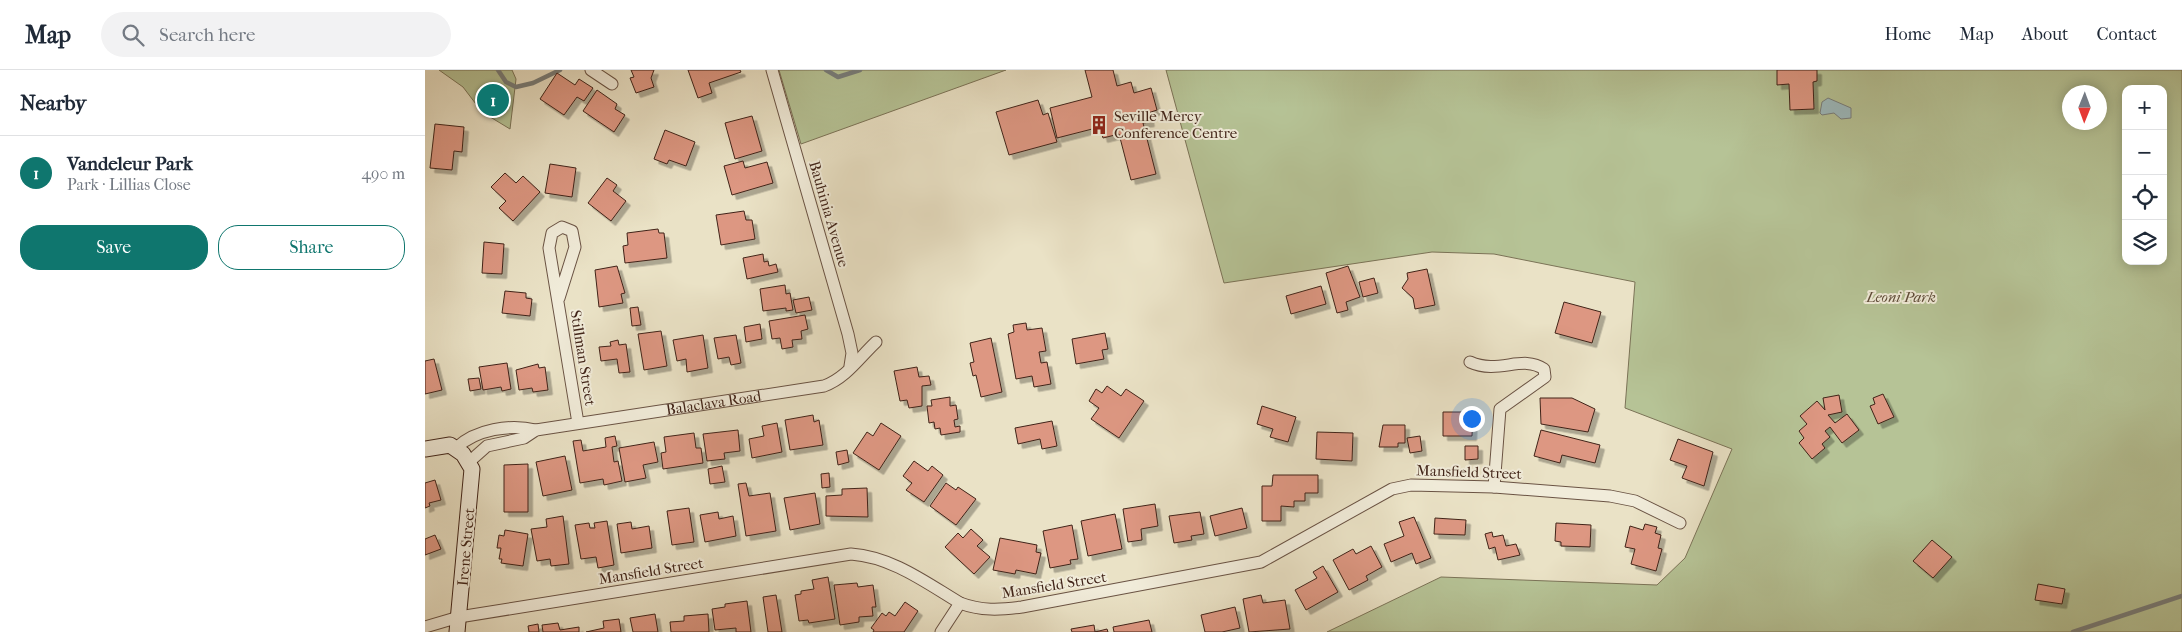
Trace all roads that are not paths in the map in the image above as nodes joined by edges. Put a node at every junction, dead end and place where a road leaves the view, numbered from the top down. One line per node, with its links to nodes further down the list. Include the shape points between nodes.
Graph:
1 (591, 70): 3 (street)
2 (772, 70): 7 (street, Bauhinia Avenue, via 848,334 852,353)
3 (612, 84)
4 (559, 298): 4 (street, Stillman Street, via 575,247 572,231 562,227 552,234 549,241); 8 (street, Stillman Street)
5 (876, 342): 7 (street, Balaclava Road)
6 (1470, 362): 13 (street, via 1481,367 1503,368 1521,362 1537,364 1544,369 1545,377 1500,409)
7 (850, 366): 8 (street, Balaclava Road, via 845,376 823,386)
8 (579, 423): 9 (street, Balaclava Road)
9 (536, 430): 10 (street, Balaclava Road, via 521,427 480,433); 12 (street, Balaclava Road, via 524,438 487,446)
10 (456, 448): 11 (street, via 443,445); 12 (street)
11 (425, 449)
12 (469, 462): 16 (street, Irene Street, via 472,476)
13 (1494, 487): 14 (street, Mansfield Street, via 1610,496 1635,501); 15 (street, Mansfield Street, via 1411,484 1392,489 1277,555 1242,567 1013,609 988,610)
14 (1680, 523)
15 (960, 603): 16 (street, Mansfield Street, via 894,564 851,554); 19 (street)
16 (459, 617): 17 (street, Mansfield Street); 18 (street, Irene Street)
17 (425, 627)
18 (457, 632)
19 (941, 632)

